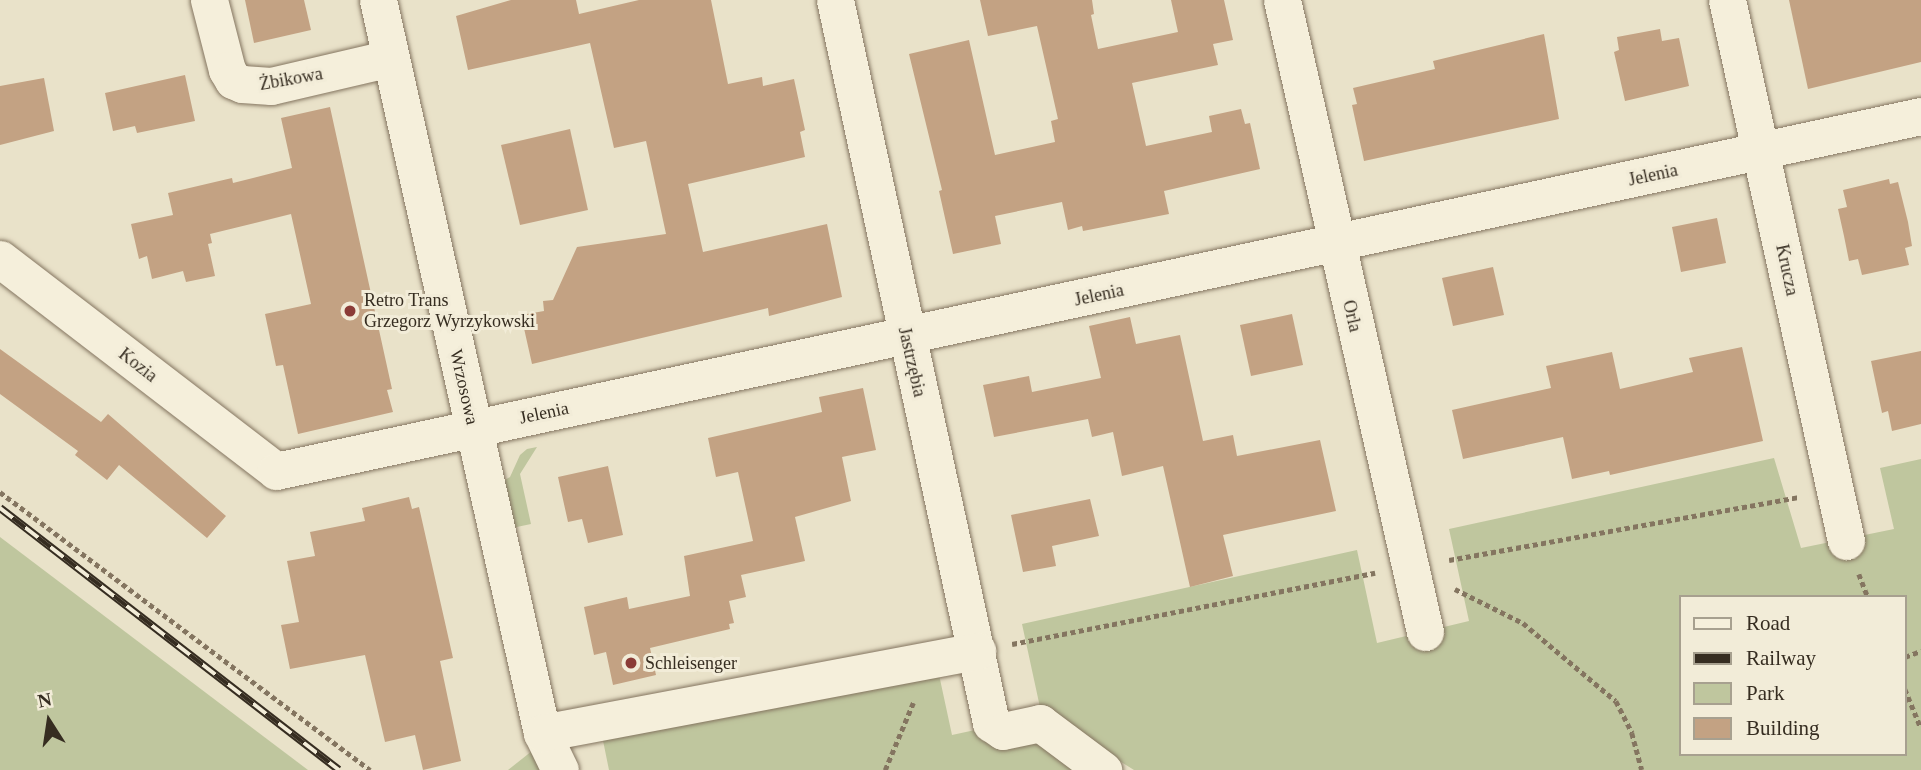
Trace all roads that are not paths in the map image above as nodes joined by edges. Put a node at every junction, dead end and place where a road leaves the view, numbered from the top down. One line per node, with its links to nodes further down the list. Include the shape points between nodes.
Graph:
1 (209, 0): 6 (street, Żbikowa, via 227,70 242,84 271,86)
2 (378, 0): 6 (street, Wrzosowa)
3 (835, 0): 11 (street, Jastrzębia)
4 (1282, 0): 9 (street, Orla)
5 (1727, 0): 8 (street, Krucza)
6 (390, 58): 12 (street, Wrzosowa)
7 (1921, 117): 8 (street, Jelenia)
8 (1760, 152): 9 (street, Jelenia); 14 (street, Krucza)
9 (1336, 244): 11 (street, Jelenia); 15 (street, Orla)
10 (0, 259): 13 (street, Kozia)
11 (907, 337): 12 (street, Jelenia); 16 (street, Jastrzębia)
12 (473, 428): 13 (street, Jelenia); 17 (street, Wrzosowa)
13 (276, 471)
14 (1846, 541)
15 (1425, 632)
16 (977, 651): 17 (street); 19 (street, Jastrzębia, via 991,723 1003,731 1040,723)
17 (542, 733): 18 (street, Wrzosowa)
18 (560, 770)
19 (1103, 770)

